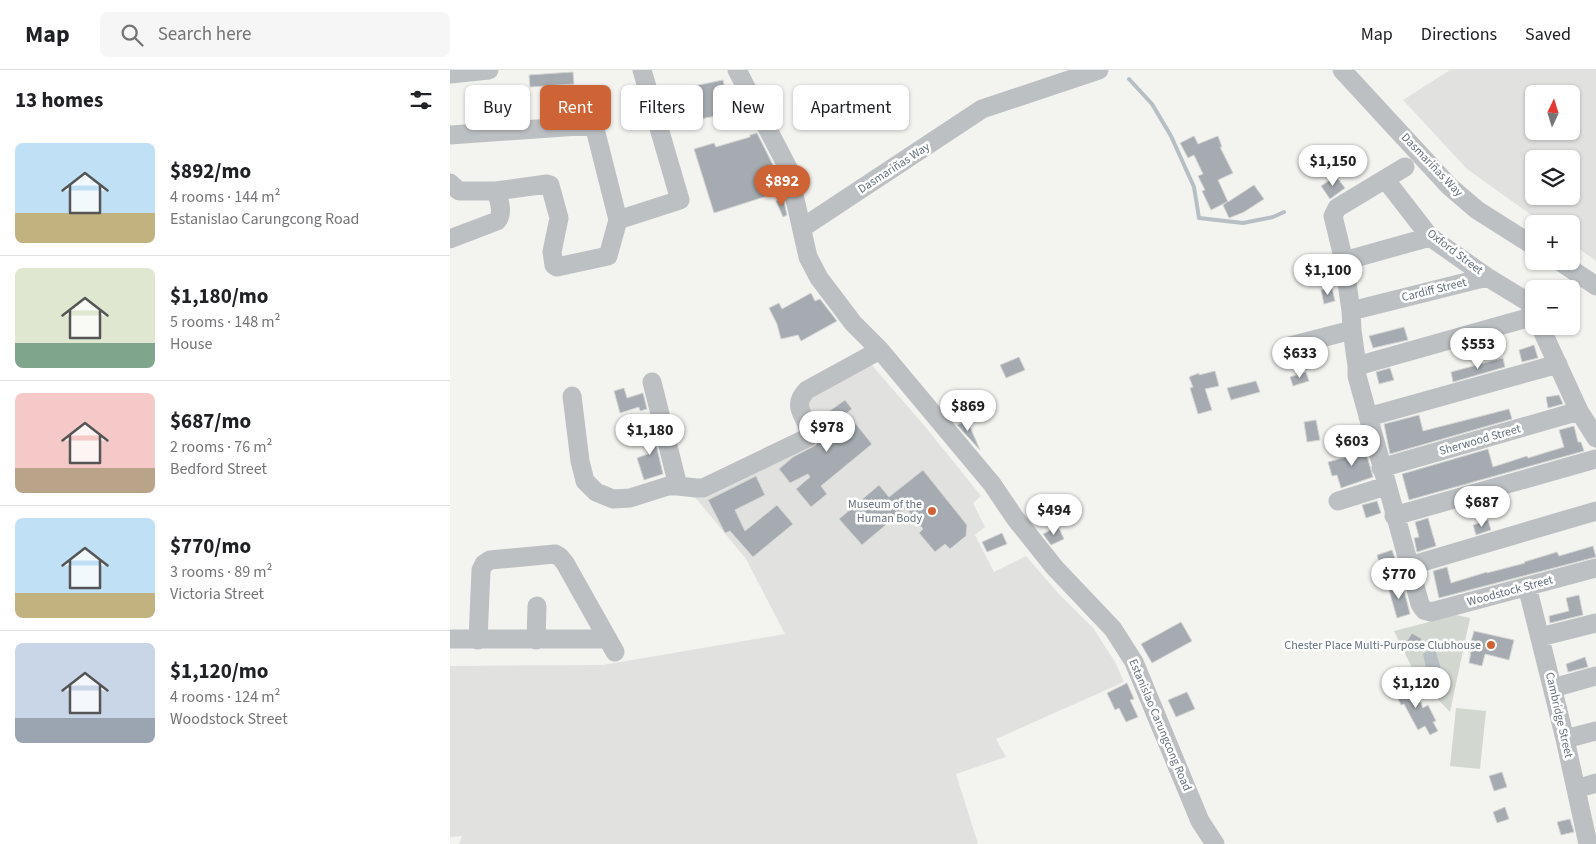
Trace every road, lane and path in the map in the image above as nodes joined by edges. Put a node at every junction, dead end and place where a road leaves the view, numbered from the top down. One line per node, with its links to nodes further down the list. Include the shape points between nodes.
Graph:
1 (490, 70): 6 (street)
2 (642, 70): 12 (street, via 680,200)
3 (737, 70): 13 (street, Estanislao Carungcong Road, via 788,168)
4 (1099, 70): 13 (street, Dasmariñas Way, via 982,109)
5 (1342, 70): 16 (street, Dasmariñas Way, via 1449,186 1477,210)
6 (450, 74)
7 (450, 135): 12 (street, via 592,119)
8 (1405, 167): 9 (street)
9 (1385, 179): 14 (street, Oxford Street); 17 (street, via 1337,208 1332,216)
10 (450, 183): 11 (street, via 459,191)
11 (496, 191): 12 (street, via 550,185 559,218 552,252 552,262 557,267 608,256); 15 (street, via 501,213 497,221)
12 (618, 220)
13 (802, 228): 27 (street, Estanislao Carungcong Road, via 808,257 819,278 853,323)
14 (1430, 237): 17 (street); 19 (street, Oxford Street)
15 (450, 239)
16 (1525, 240)
17 (1344, 261): 22 (street)
18 (1572, 270): 20 (street)
19 (1487, 277): 21 (street, Oxford Street); 22 (street, Cardiff Street)
20 (1596, 286)
21 (1525, 300)
22 (1351, 311): 24 (street)
23 (1525, 318): 29 (street)
24 (1352, 330): 26 (street); 29 (street)
25 (1544, 335): 28 (street)
26 (1290, 346)
27 (880, 350): 37 (street, via 806,390 801,396 798,407 808,429 807,438 703,488); 58 (street, Estanislao Carungcong Road, via 992,484 1054,568 1102,617 1124,646 1134,662 1200,821)
28 (1558, 364): 32 (street); 33 (street)
29 (1358, 366): 33 (street, via 1357,376)
30 (652, 382): 37 (street)
31 (572, 396): 37 (street, via 585,481 596,492 612,499 630,498)
32 (1579, 411): 34 (street); 36 (street, Sherwood Street)
33 (1368, 417): 36 (street)
34 (1596, 438)
35 (1596, 459): 41 (street)
36 (1381, 468): 38 (street)
37 (678, 486)
38 (1386, 486): 39 (street); 41 (street)
39 (1338, 501)
40 (1596, 511): 42 (street)
41 (1394, 516): 42 (street)
42 (1409, 566): 44 (street, Woodstock Street, via 1420,604 1431,612)
43 (1596, 568): 44 (street, Woodstock Street)
44 (1528, 586): 48 (street, Cambridge Street)
45 (537, 606): 50 (street)
46 (1596, 622): 48 (street)
47 (450, 638): 49 (street)
48 (1540, 638): 52 (street, Cambridge Street)
49 (478, 640): 50 (street); 50 (street, via 481,570 485,562 555,554 565,563 611,646)
50 (536, 640)
51 (1596, 676): 52 (street)
52 (1552, 688): 54 (street, Cambridge Street)
53 (1596, 731): 54 (street)
54 (1566, 739): 56 (street, Cambridge Street)
55 (1596, 784): 56 (street)
56 (1576, 788): 57 (street, Cambridge Street)
57 (1590, 841)
58 (1215, 844)

